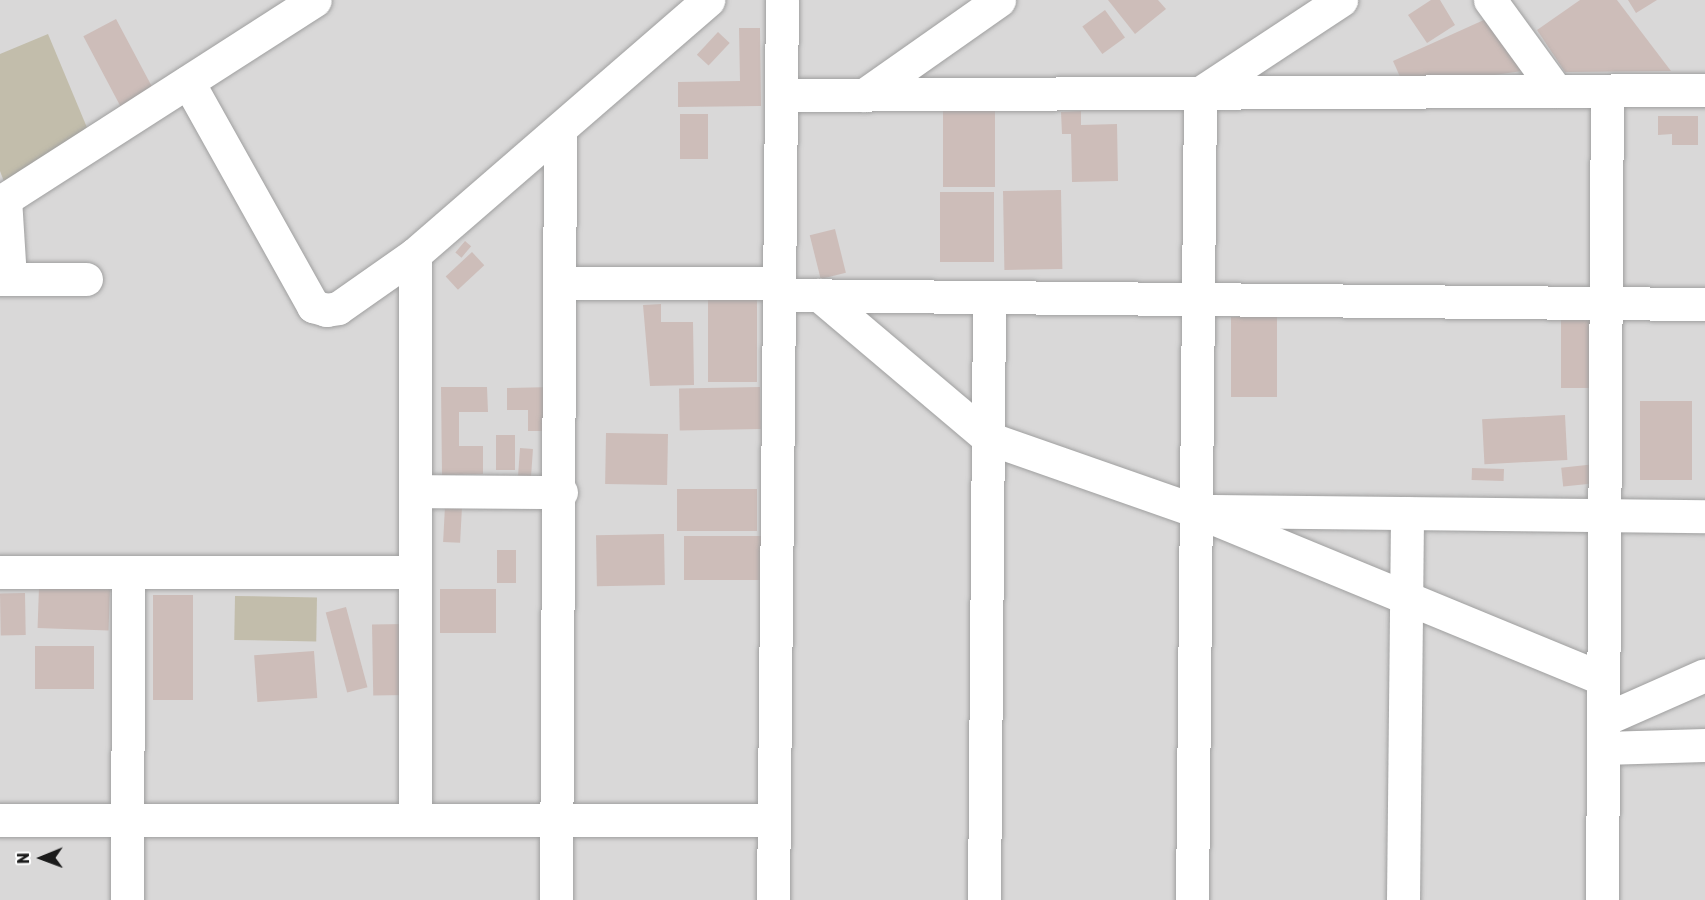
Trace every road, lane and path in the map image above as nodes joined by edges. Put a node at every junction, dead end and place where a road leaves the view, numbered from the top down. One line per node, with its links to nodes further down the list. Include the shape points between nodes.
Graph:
1 (315, 0): 7 (street)
2 (708, 0): 14 (street)
3 (782, 0): 12 (street)
4 (999, 0): 13 (street)
5 (1341, 0): 11 (street)
6 (1490, 0): 9 (street)
7 (188, 82): 15 (street, via 313,306 338,308); 16 (street, via 5,200)
8 (1705, 90): 10 (street)
9 (1556, 91): 10 (street); 11 (street)
10 (1607, 91): 23 (street)
11 (1200, 93): 13 (street); 22 (street)
12 (781, 95): 13 (street); 19 (street)
13 (864, 95)
14 (560, 132): 15 (street); 18 (street)
15 (415, 254): 26 (street)
16 (5, 279): 17 (street)
17 (86, 279)
18 (563, 283): 19 (street); 27 (street)
19 (779, 289): 20 (street); 44 (street)
20 (819, 295): 21 (street); 25 (street)
21 (989, 297): 22 (street); 25 (street)
22 (1198, 299): 23 (street); 28 (street)
23 (1606, 303): 24 (street); 30 (street)
24 (1705, 304)
25 (988, 438): 28 (street); 48 (street)
26 (415, 491): 27 (street); 34 (street)
27 (561, 492): 43 (street)
28 (1196, 511): 29 (street); 35 (street); 49 (street)
29 (1407, 513): 30 (street); 35 (street)
30 (1605, 515): 31 (street); 37 (street)
31 (1705, 516)
32 (0, 572): 33 (street)
33 (128, 572): 34 (street); 41 (street)
34 (415, 572): 42 (street)
35 (1406, 598): 37 (street); 50 (street)
36 (1705, 675): 38 (street)
37 (1603, 679): 38 (street)
38 (1603, 734): 39 (street); 51 (street)
39 (1705, 745)
40 (0, 820): 41 (street)
41 (127, 820): 42 (street); 45 (street)
42 (415, 820): 43 (street)
43 (558, 820): 44 (street); 46 (street)
44 (773, 820): 47 (street)
45 (127, 900)
46 (556, 900)
47 (772, 900)
48 (984, 900)
49 (1192, 900)
50 (1403, 900)
51 (1602, 900)

